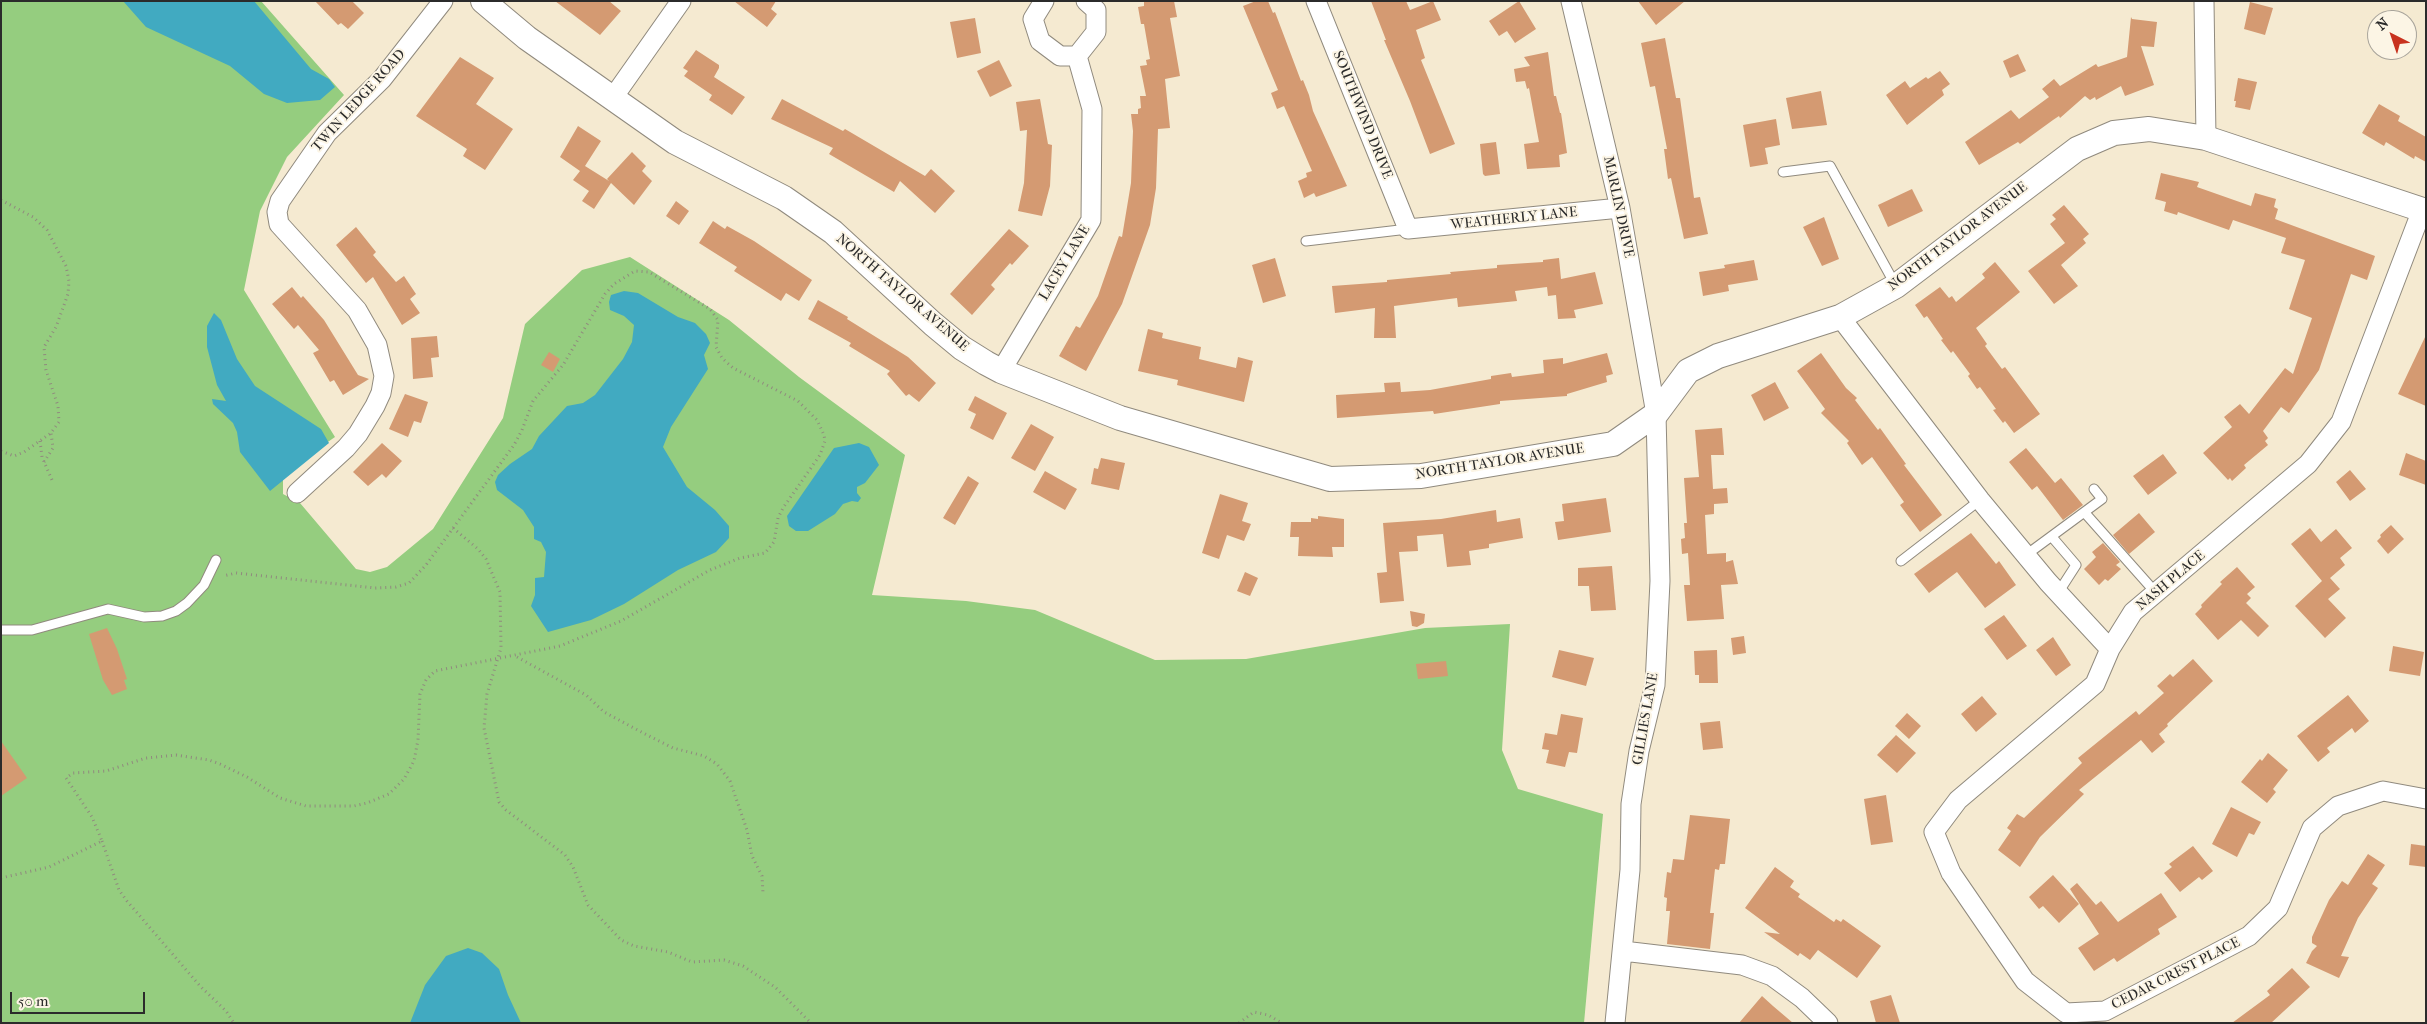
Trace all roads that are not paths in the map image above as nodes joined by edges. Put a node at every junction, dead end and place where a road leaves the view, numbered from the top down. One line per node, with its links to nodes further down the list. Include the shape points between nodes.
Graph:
1 (443, 1): 22 (street, TWIN LEDGE ROAD, via 382,79 326,133 280,201 277,212 279,224 357,310 377,345 384,376 376,406 358,434)
2 (483, 1): 10 (street, NORTH TAYLOR AVENUE)
3 (681, 1): 10 (street)
4 (1044, 1): 9 (street, via 1033,19 1040,41 1060,56)
5 (1086, 1): 9 (street, via 1096,10 1096,32)
6 (1316, 1): 15 (street, SOUTHWIND DRIVE)
7 (1571, 1): 13 (street, MARLIN DRIVE)
8 (2204, 1): 11 (street)
9 (1077, 56): 19 (street, LACEY LANE, via 1092,109 1091,220)
10 (612, 99): 19 (street, NORTH TAYLOR AVENUE, via 674,142 802,210 854,249 962,348)
11 (2206, 138): 14 (street, NORTH TAYLOR AVENUE); 17 (street, NORTH TAYLOR AVENUE, via 2149,129 2114,133 2077,149)
12 (1783, 172): 17 (lane, via 1830,166)
13 (1620, 208): 15 (street, WEATHERLY LANE); 20 (street, MARLIN DRIVE)
14 (2424, 211): 30 (street, NASH PLACE, via 2341,422 2308,464)
15 (1408, 228): 16 (lane)
16 (1306, 241)
17 (1896, 286): 18 (street, NORTH TAYLOR AVENUE)
18 (1840, 317): 20 (street, NORTH TAYLOR AVENUE, via 1718,356 1688,371); 23 (street)
19 (1001, 371): 20 (street, NORTH TAYLOR AVENUE, via 1120,418 1330,479 1421,476 1613,444)
20 (1656, 414): 34 (street, GILLIES LANE, via 1660,581 1655,685 1639,751 1631,804 1630,870)
21 (2094, 489): 24 (lane, via 2102,499)
22 (296, 493)
23 (1980, 500): 26 (street); 28 (lane)
24 (2085, 513): 25 (lane); 30 (lane)
25 (2052, 537): 26 (lane); 29 (lane, via 2076,565)
26 (2026, 556): 29 (street)
27 (216, 560): 31 (lane, via 204,585 187,603 162,616 144,617 108,609 32,630)
28 (1901, 562)
29 (2058, 593): 32 (street)
30 (2156, 593): 32 (street, NASH PLACE, via 2133,612)
31 (1, 630)
32 (2110, 649): 33 (street, CEDAR CREST PLACE, via 2095,684 1958,800 1934,832 1951,873 2025,981 2066,1013 2106,1011 2250,936 2278,908 2312,828 2338,806 2383,791)
33 (2426, 799)
34 (1623, 952): 35 (street, GILLIES LANE); 36 (street, via 1742,965 1772,976)
35 (1615, 1023)
36 (1828, 1023)

